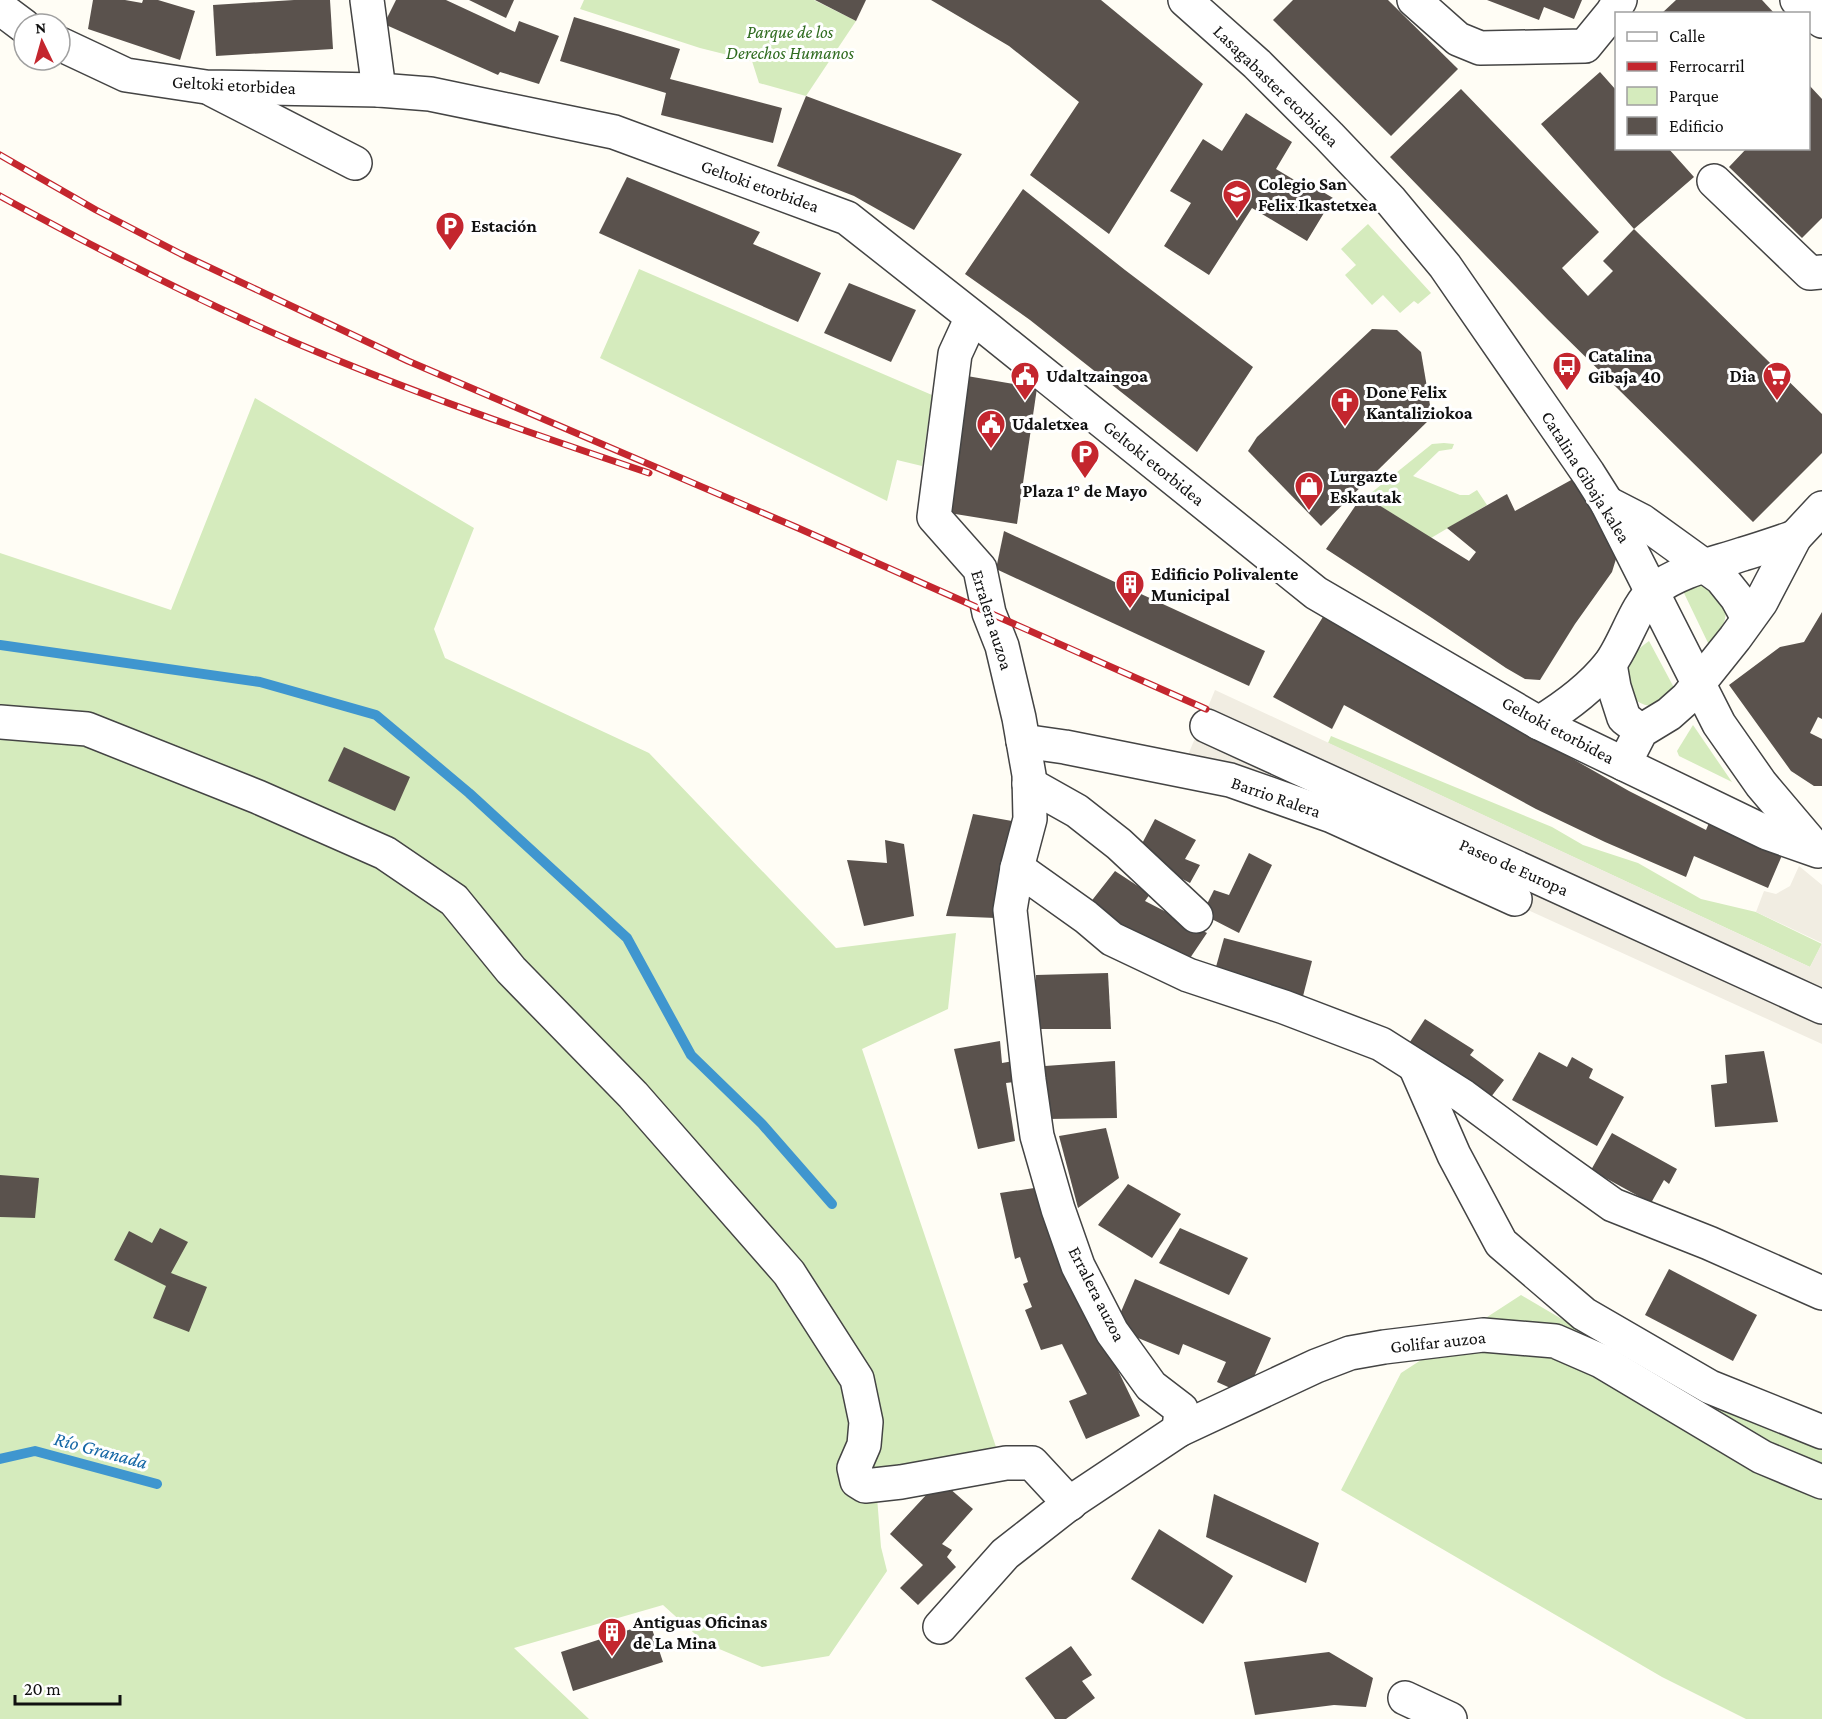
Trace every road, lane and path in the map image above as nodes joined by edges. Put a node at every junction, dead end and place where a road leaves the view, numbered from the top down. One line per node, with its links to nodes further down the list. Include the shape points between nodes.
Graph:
1 (367, 0): 9 (street)
2 (1185, 0): 11 (street, Lasagabaster etorbidea, via 1257,64)
3 (1414, 0): 4 (street, via 1435,33 1480,48 1585,45)
4 (1620, 0)
5 (1797, 0): 6 (street)
6 (1822, 21)
7 (72, 50): 8 (street, Geltoki etorbidea, via 126,75)
8 (206, 87): 9 (street, Geltoki etorbidea); 10 (street)
9 (379, 90): 14 (street, Geltoki etorbidea, via 430,94 614,132 847,218)
10 (355, 163)
11 (1365, 174): 15 (street, Catalina Gibaja kalea, via 1444,266)
12 (1714, 181): 13 (street, via 1810,273)
13 (1822, 272)
14 (972, 317): 24 (street, Geltoki etorbidea, via 1316,593); 27 (street, Erralera auzoa, via 955,354 934,517 980,569)
15 (1607, 503): 18 (street, via 1642,521); 19 (street, Catalina Gibaja kalea)
16 (1822, 508): 17 (street)
17 (1795, 537): 18 (street); 20 (street, via 1761,602)
18 (1704, 564): 19 (street); 20 (street, via 1721,578)
19 (1653, 591): 21 (street); 22 (street, Catalina Gibaja kalea)
20 (1748, 618): 22 (street)
21 (1610, 664): 24 (street, via 1568,705); 26 (street, via 1624,718)
22 (1700, 683): 26 (street, via 1669,714); 30 (street, Catalina Gibaja kalea, via 1719,724 1761,784)
23 (0, 722): 40 (street, via 87,729 385,853 454,900 511,970 633,1095 789,1273 857,1379 866,1422 864,1445 854,1468 857,1481 866,1486 1006,1463 1032,1463)
24 (1539, 723): 28 (street, Geltoki etorbidea)
25 (1207, 726): 34 (street, Paseo de Europa)
26 (1641, 731): 28 (street)
27 (1023, 741): 29 (street, Erralera auzoa); 32 (street, Barrio Ralera, via 1230,780 1332,816)
28 (1624, 764): 30 (street, Geltoki etorbidea, via 1767,833)
29 (1029, 783): 31 (street, Erralera auzoa, via 1030,819); 33 (street, via 1077,811 1119,844)
30 (1820, 852)
31 (1017, 867): 35 (street, via 1112,939 1188,975 1380,1044); 37 (street, Erralera auzoa, via 1010,910 1035,1125 1046,1167 1078,1266 1112,1332 1151,1386 1180,1409)
32 (1515, 899)
33 (1196, 916)
34 (1822, 1007)
35 (1415, 1066): 36 (street, via 1463,1096 1613,1205); 38 (street, via 1454,1155 1501,1243 1584,1314 1710,1387)
36 (1822, 1293)
37 (1179, 1430): 39 (street, Golifar auzoa, via 1350,1353 1483,1335 1555,1341 1601,1361 1761,1457); 40 (street)
38 (1822, 1432)
39 (1822, 1482)
40 (1070, 1504): 41 (street, via 1005,1554)
41 (940, 1627)
42 (1405, 1698): 43 (street)
43 (1450, 1719)

